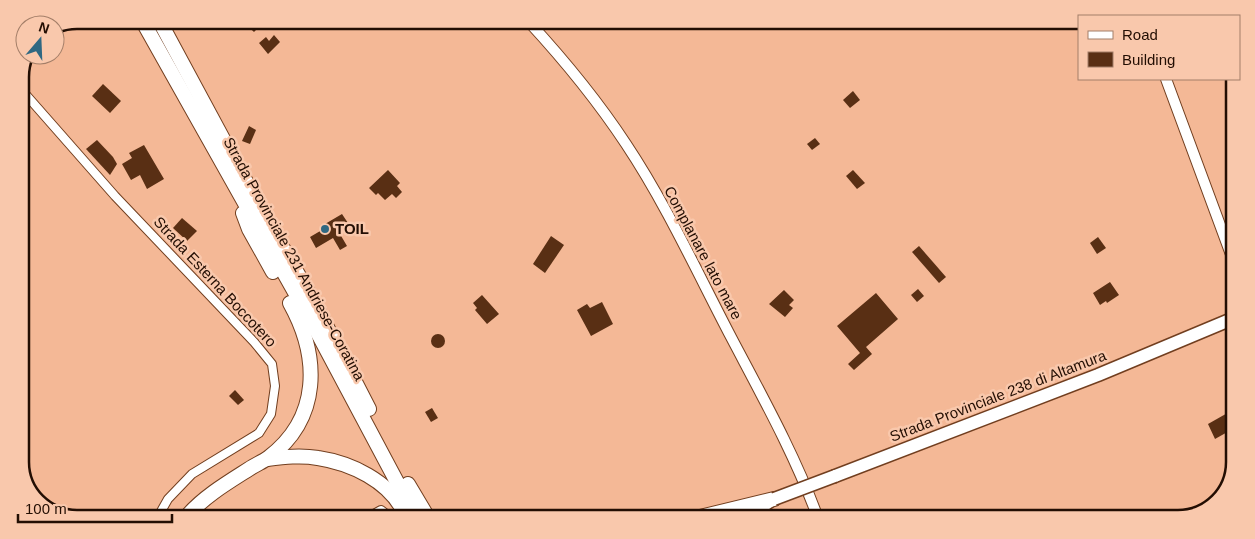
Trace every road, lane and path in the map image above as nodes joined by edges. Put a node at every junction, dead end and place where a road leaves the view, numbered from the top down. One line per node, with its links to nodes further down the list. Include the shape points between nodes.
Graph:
1 (147, 29): 6 (highway, Strada Provinciale 231 Andriese-Coratina)
2 (164, 29): 15 (highway, Strada Provinciale 231 Andriese-Coratina, via 266,220 314,302)
3 (535, 29): 19 (street, Complanare lato mare, via 592,97 626,144 656,195 796,462)
4 (1166, 80): 7 (street)
5 (29, 98): 11 (street, Strada Esterna Boccotero, via 115,196 272,364 275,386 272,414 259,433 192,474)
6 (230, 177): 9 (highway, via 249,229 298,318 310,355 311,382 305,410 291,436); 14 (highway, Strada Provinciale 231 Andriese-Coratina)
7 (1226, 241)
8 (1226, 322): 10 (main road, Strada Provinciale 238 di Altamura, bridge, via 962,429)
9 (267, 459): 12 (highway, via 214,492); 13 (highway, via 318,458 358,470 390,492)
10 (774, 499): 16 (highway); 17 (highway); 18 (main road)
11 (161, 510)
12 (194, 510)
13 (402, 510)
14 (412, 510)
15 (422, 510)
16 (729, 510)
17 (747, 510)
18 (758, 510)
19 (815, 510)

